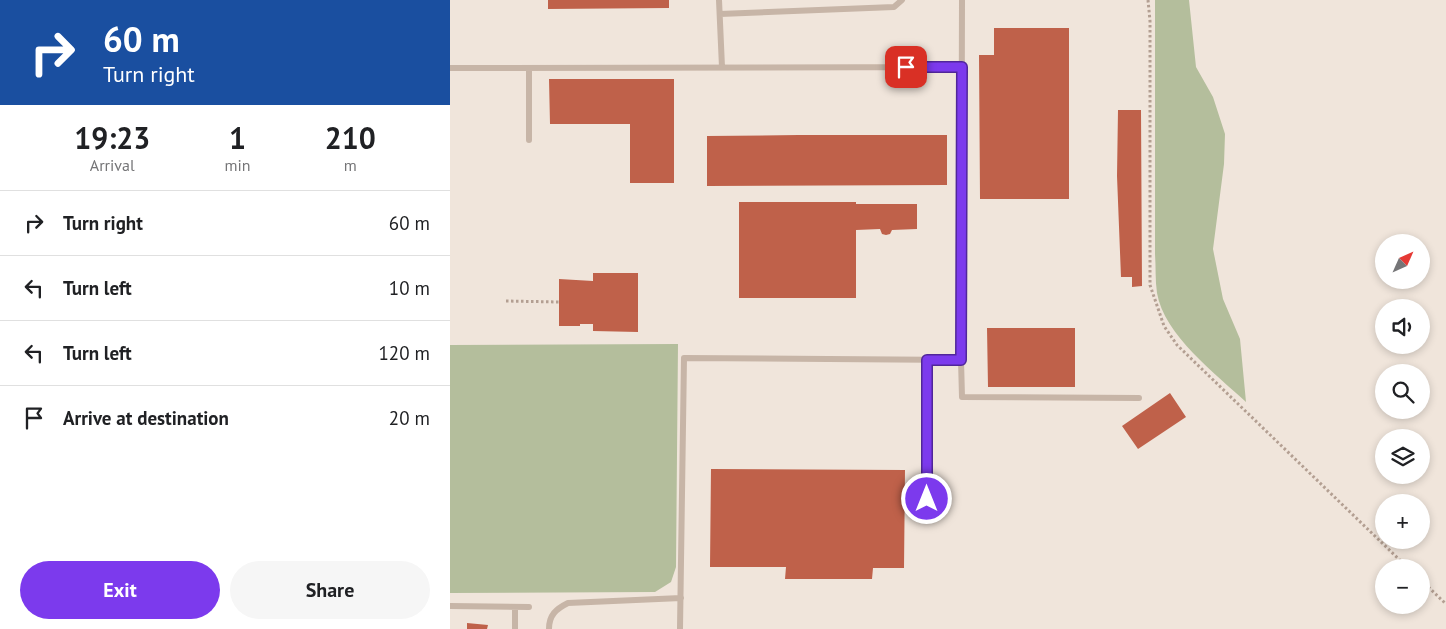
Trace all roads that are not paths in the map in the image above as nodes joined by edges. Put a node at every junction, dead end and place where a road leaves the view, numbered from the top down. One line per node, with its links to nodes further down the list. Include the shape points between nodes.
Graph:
1 (720, 0): 4 (lane)
2 (902, 0): 4 (lane, via 894,7)
3 (962, 0): 5 (lane)
4 (720, 14): 8 (lane)
5 (962, 67): 8 (lane); 11 (lane)
6 (450, 68): 7 (lane)
7 (529, 68): 8 (lane); 9 (lane)
8 (722, 68)
9 (529, 140)
10 (927, 360): 11 (lane); 13 (lane); 14 (lane, via 684,358)
11 (961, 360): 12 (lane, via 962,397)
12 (1139, 398)
13 (927, 499)
14 (681, 598): 19 (lane, via 568,603 553,613); 20 (lane)
15 (450, 606): 16 (lane)
16 (515, 607): 17 (lane); 18 (lane)
17 (529, 607)
18 (515, 629)
19 (549, 629)
20 (680, 629)

